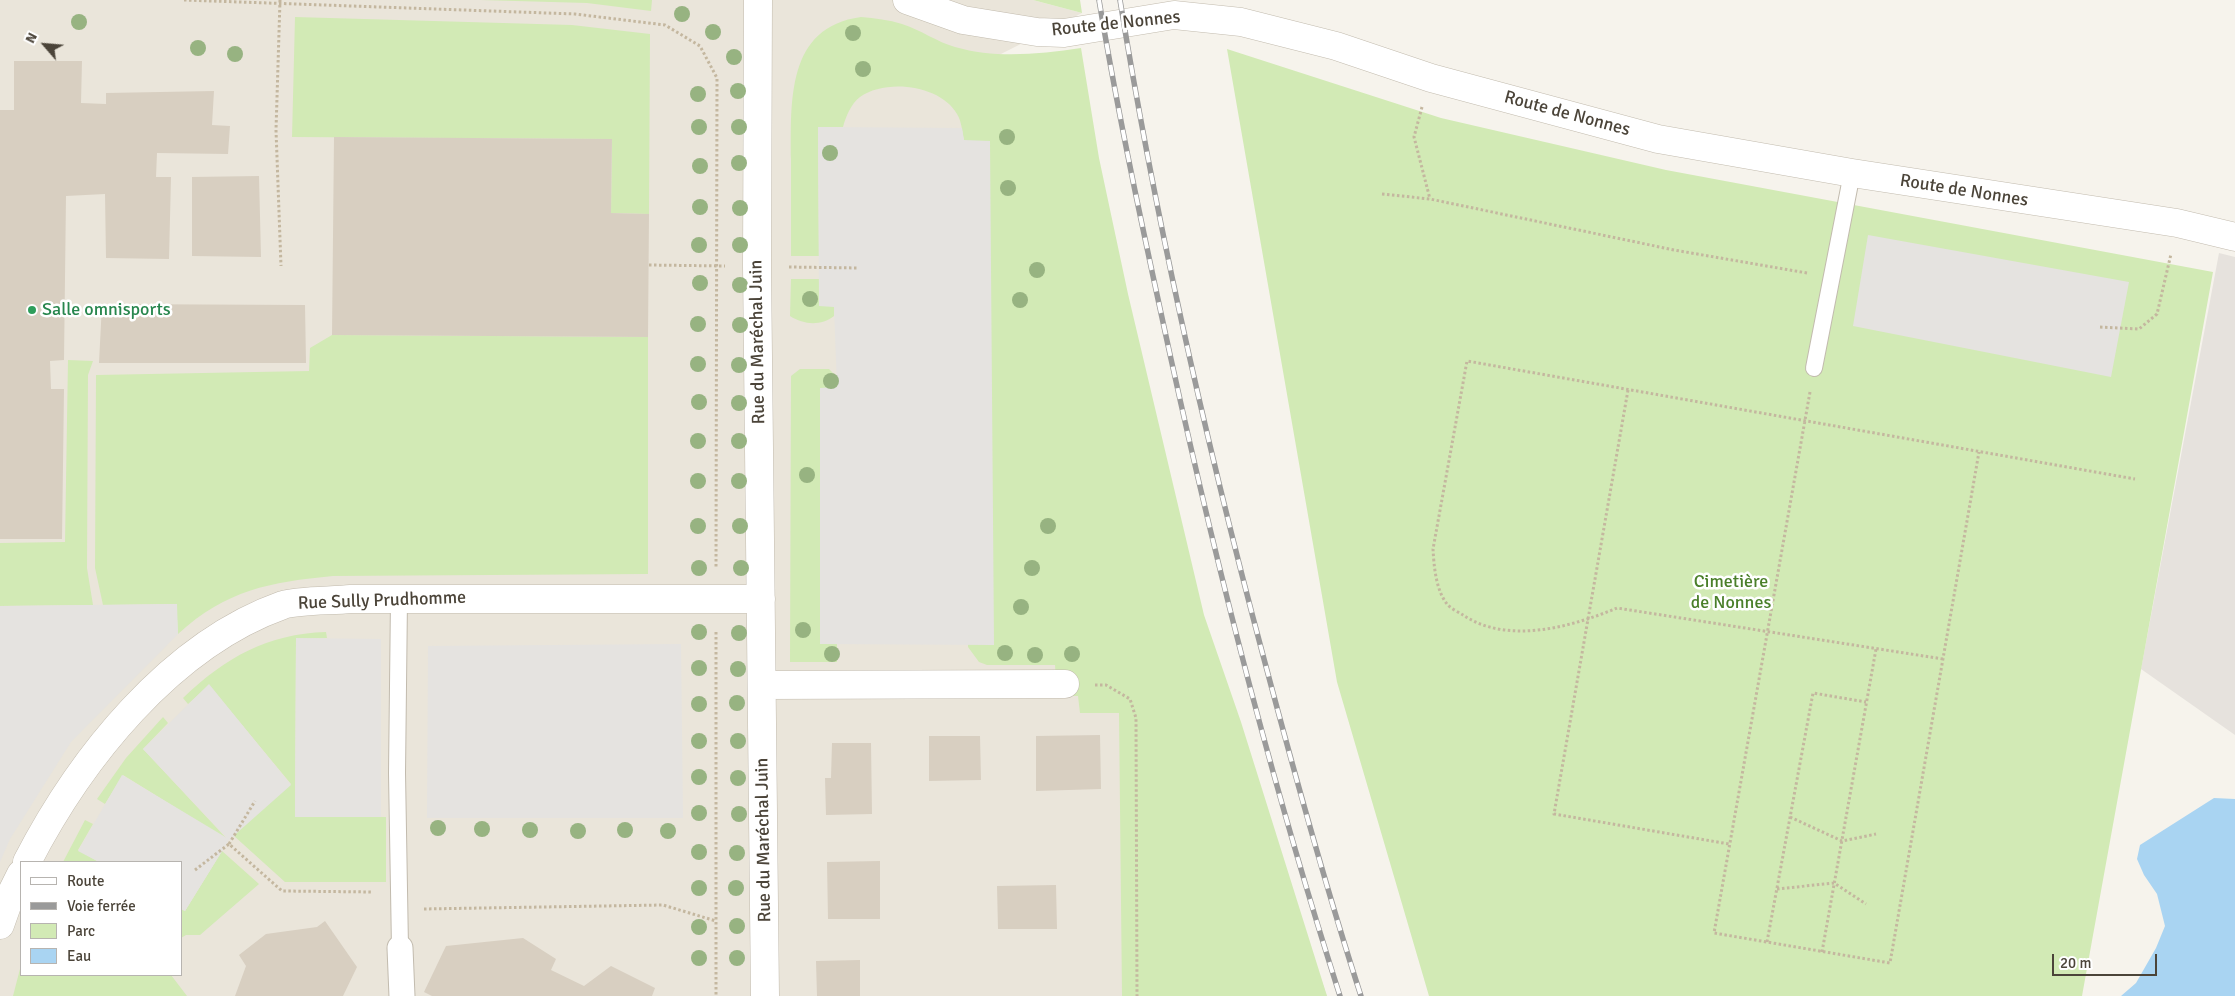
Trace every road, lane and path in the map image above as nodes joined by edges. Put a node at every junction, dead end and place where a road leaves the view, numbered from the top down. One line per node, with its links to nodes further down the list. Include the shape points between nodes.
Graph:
1 (184, 0): 4 (path)
2 (758, 0): 21 (street, Rue du Maréchal Juin, via 756,266)
3 (907, 0): 5 (street, Route de Nonnes, via 963,20 1037,32 1064,32 1174,15 1241,22 1336,46)
4 (280, 2): 11 (path, via 276,130); 20 (path, via 575,14 664,25 700,46 717,78)
5 (1431, 78): 6 (street, Route de Nonnes, via 1658,139); 8 (path, via 1414,137)
6 (1852, 174): 9 (street, Route de Nonnes); 12 (lane)
7 (1382, 194): 8 (path)
8 (1430, 200): 12 (path, via 1674,250)
9 (2177, 223): 10 (street, Route de Nonnes); 13 (path, via 2157,314 2139,329)
10 (2235, 237)
11 (281, 266)
12 (1832, 277): 14 (lane)
13 (2100, 327)
14 (1814, 368): 16 (path)
15 (1628, 390): 16 (path); 22 (path); 22 (path, via 1467,361 1435,540 1434,574 1447,605 1472,621 1499,630 1530,630)
16 (1805, 421): 17 (path); 23 (path)
17 (1979, 452): 18 (path); 25 (path)
18 (2135, 479)
19 (399, 599): 20 (street, Rue Sully Prudhomme); 35 (street, Rue Sully Prudhomme, via 351,599 285,605 231,629 180,664 126,718 81,771); 40 (lane)
20 (716, 599): 21 (street, Rue Sully Prudhomme); 43 (path)
21 (762, 599): 27 (street, Rue du Maréchal Juin)
22 (1588, 620): 23 (path, via 1617,608); 34 (path, via 1554,814)
23 (1768, 631): 24 (path); 34 (path)
24 (1876, 649): 25 (path); 28 (path)
25 (1943, 659): 47 (path, via 1890,963)
26 (1065, 684): 27 (street); 51 (path, via 1106,685 1130,699 1136,718)
27 (762, 685): 50 (street, Rue du Maréchal Juin)
28 (1866, 702): 30 (path, via 1813,693); 32 (path)
29 (255, 800): 33 (path)
30 (1790, 817): 32 (path); 39 (path)
31 (1876, 834): 32 (path)
32 (1842, 841): 38 (path)
33 (229, 844): 36 (path); 40 (path, via 282,891)
34 (1729, 844): 45 (path, via 1714,933)
35 (28, 861)
36 (195, 870)
37 (20, 876): 44 (street)
38 (1834, 883): 39 (path); 41 (path); 47 (path)
39 (1777, 889): 45 (path)
40 (398, 892): 42 (lane)
41 (1866, 904)
42 (399, 910): 43 (path, via 663,905); 46 (lane)
43 (716, 921): 49 (path)
44 (0, 925)
45 (1767, 942): 47 (path)
46 (400, 948): 48 (street)
47 (1822, 952)
48 (402, 996)
49 (716, 996)
50 (765, 996)
51 (1137, 996)

